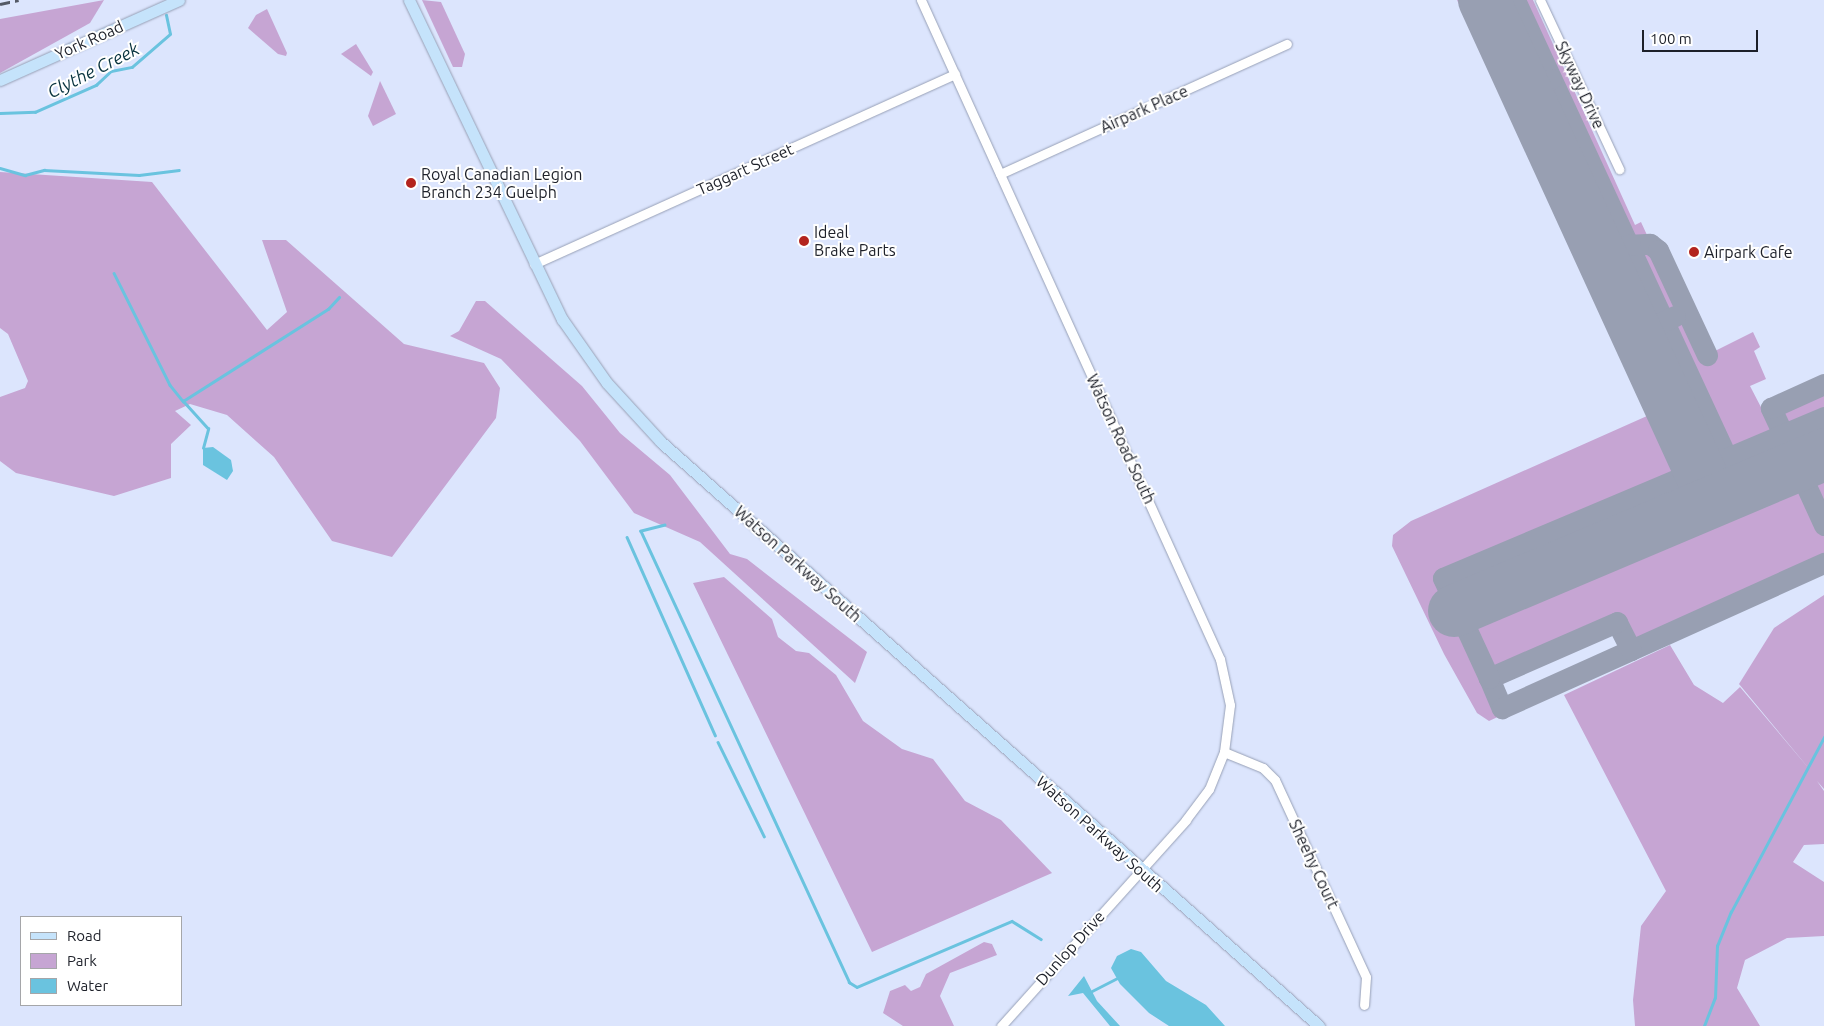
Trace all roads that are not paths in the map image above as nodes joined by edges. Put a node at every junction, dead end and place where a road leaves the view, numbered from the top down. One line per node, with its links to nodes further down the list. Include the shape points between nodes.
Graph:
1 (179, 0): 7 (main road, York Road)
2 (409, 0): 10 (main road, Watson Parkway South)
3 (922, 0): 6 (street, Watson Road South)
4 (1540, 0): 8 (street, Skyway Drive)
5 (1287, 44): 9 (street, Airpark Place)
6 (955, 74): 9 (street, Watson Road South); 10 (street, Taggart Street)
7 (0, 80)
8 (1619, 169)
9 (1000, 174): 11 (street, Watson Road South, via 1220,660 1230,705)
10 (534, 264): 12 (main road, Watson Parkway South, via 562,319 607,383 661,442)
11 (1224, 752): 12 (street, Watson Road South, via 1209,789); 13 (street, Sheehy Court, via 1263,768 1274,780 1366,977)
12 (1141, 871): 14 (street, Dunlop Drive); 15 (main road, Watson Parkway South)
13 (1364, 1004)
14 (1001, 1026)
15 (1319, 1026)

